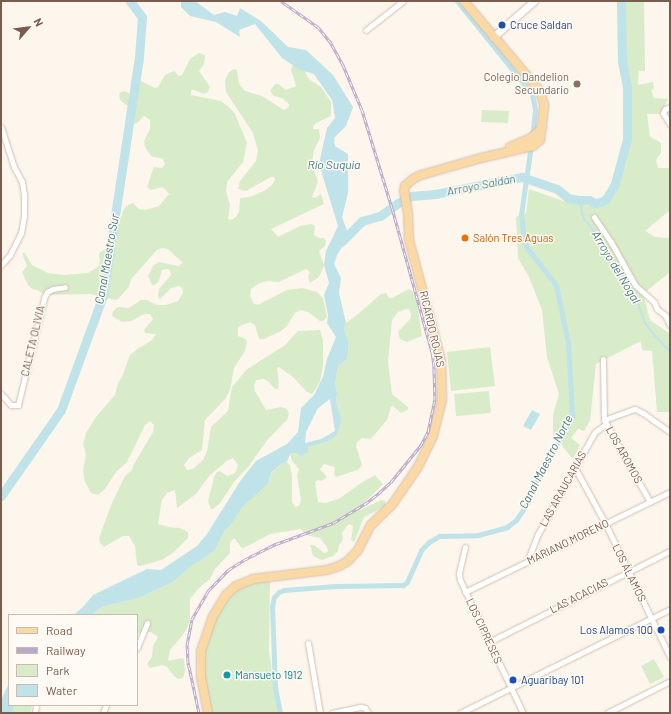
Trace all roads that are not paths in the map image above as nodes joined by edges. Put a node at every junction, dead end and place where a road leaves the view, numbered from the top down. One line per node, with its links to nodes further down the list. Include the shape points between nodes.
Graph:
1 (403, 1): 4 (street)
2 (464, 1): 5 (main road)
3 (534, 1): 5 (main road)
4 (366, 30)
5 (493, 37): 38 (main road, RICARDO ROJAS, via 542,95 542,128 525,141 481,158 415,177 404,191 409,240 441,360 442,400 433,436 418,467 392,505 371,525 358,550 348,561 326,570 246,581 226,595 213,616 201,651 201,677)
6 (670, 107): 7 (street, via 665,109 664,113)
7 (670, 124)
8 (1, 127): 10 (street, via 23,186 24,201 21,233 10,255)
9 (594, 217): 13 (street, via 635,285)
10 (1, 265)
11 (65, 287): 16 (street, CALETA OLIVIA, via 53,289 44,298 18,405 11,405)
12 (670, 310): 13 (street)
13 (663, 313): 14 (street)
14 (670, 325)
15 (603, 359): 17 (street, LOS AROMOS)
16 (1, 394)
17 (605, 422): 18 (street, via 635,409); 19 (street, LAS ARAUCARIAS, via 595,432); 21 (street, LOS AROMOS)
18 (670, 432)
19 (575, 468): 22 (street, LOS ÁLAMOS); 25 (street, LAS ARAUCARIAS, via 538,534)
20 (670, 492): 21 (street, MARIANO MORENO)
21 (650, 502): 22 (street, MARIANO MORENO)
22 (605, 524): 25 (street, MARIANO MORENO); 26 (street, LOS ÁLAMOS)
23 (465, 547): 27 (street, LOS CIPRESES, via 459,577)
24 (670, 551): 26 (street, LAS ACACIAS)
25 (529, 560): 27 (street, MARIANO MORENO)
26 (628, 572): 29 (street, LOS ÁLAMOS); 33 (street, LAS ACACIAS)
27 (466, 592): 33 (street, LOS CIPRESES)
28 (670, 609): 29 (street)
29 (651, 618): 35 (street, LOS ÁLAMOS); 37 (street)
30 (146, 623): 31 (street)
31 (139, 634): 34 (street, via 141,640)
32 (308, 642): 39 (street)
33 (489, 642): 37 (street, LOS CIPRESES)
34 (138, 646)
35 (670, 657)
36 (670, 682): 44 (street)
37 (511, 688): 42 (street); 43 (street, LOS CIPRESES)
38 (208, 713)
39 (320, 713)
40 (332, 713): 41 (street, via 361,707)
41 (368, 713)
42 (460, 713)
43 (523, 713)
44 (607, 713)

